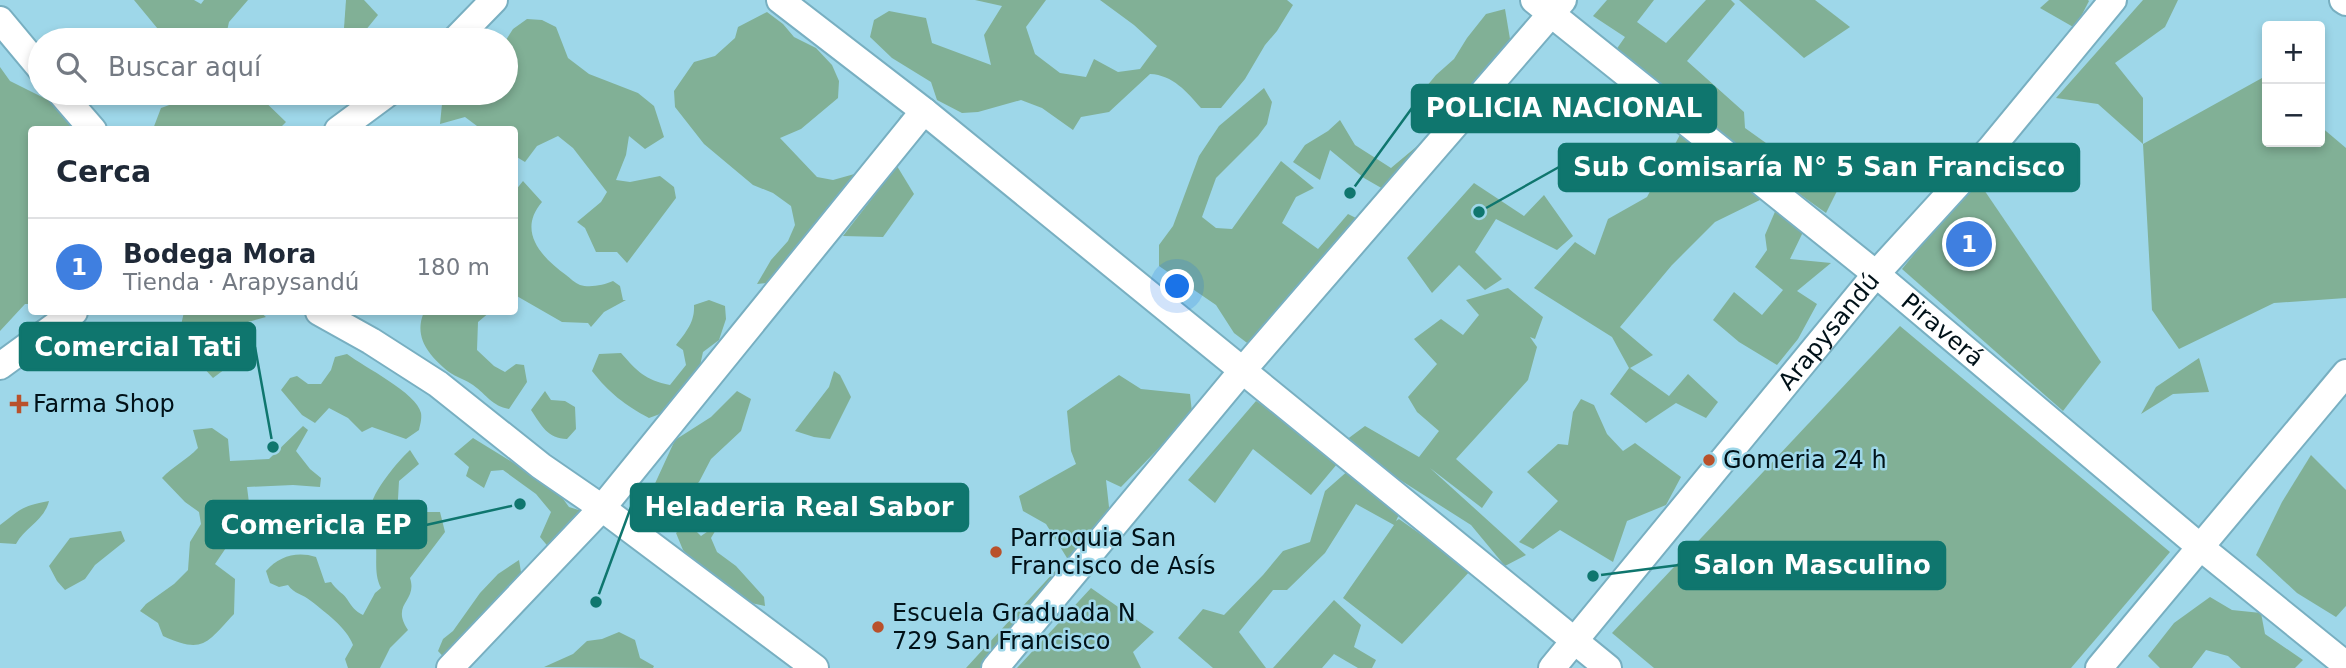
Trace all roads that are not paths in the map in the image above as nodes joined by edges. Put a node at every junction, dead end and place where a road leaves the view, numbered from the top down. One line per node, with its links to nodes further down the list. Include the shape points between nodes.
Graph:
1 (494, 0): 6 (street)
2 (780, 0): 10 (street)
3 (2113, 0): 13 (street, Arapysandú, via 1991,148)
4 (1550, 5): 13 (street, Piraverá); 17 (street)
5 (0, 20): 7 (street)
6 (467, 28)
7 (28, 54)
8 (71, 105): 11 (street)
9 (372, 105): 12 (street)
10 (924, 111): 17 (street); 19 (street)
11 (90, 126)
12 (343, 126)
13 (1876, 274): 20 (street, Piraverá); 21 (street, Arapysandú)
14 (70, 315): 16 (street)
15 (324, 315): 19 (street, via 438,384)
16 (0, 366)
17 (1242, 371): 21 (street); 25 (street)
18 (2346, 373): 20 (street)
19 (602, 508): 23 (street); 24 (street)
20 (2199, 546): 22 (street, Piraverá); 28 (street)
21 (1575, 640): 26 (street, Arapysandú); 27 (street)
22 (2346, 665)
23 (450, 668)
24 (815, 668)
25 (995, 668)
26 (1552, 668)
27 (1608, 668)
28 (2099, 668)

